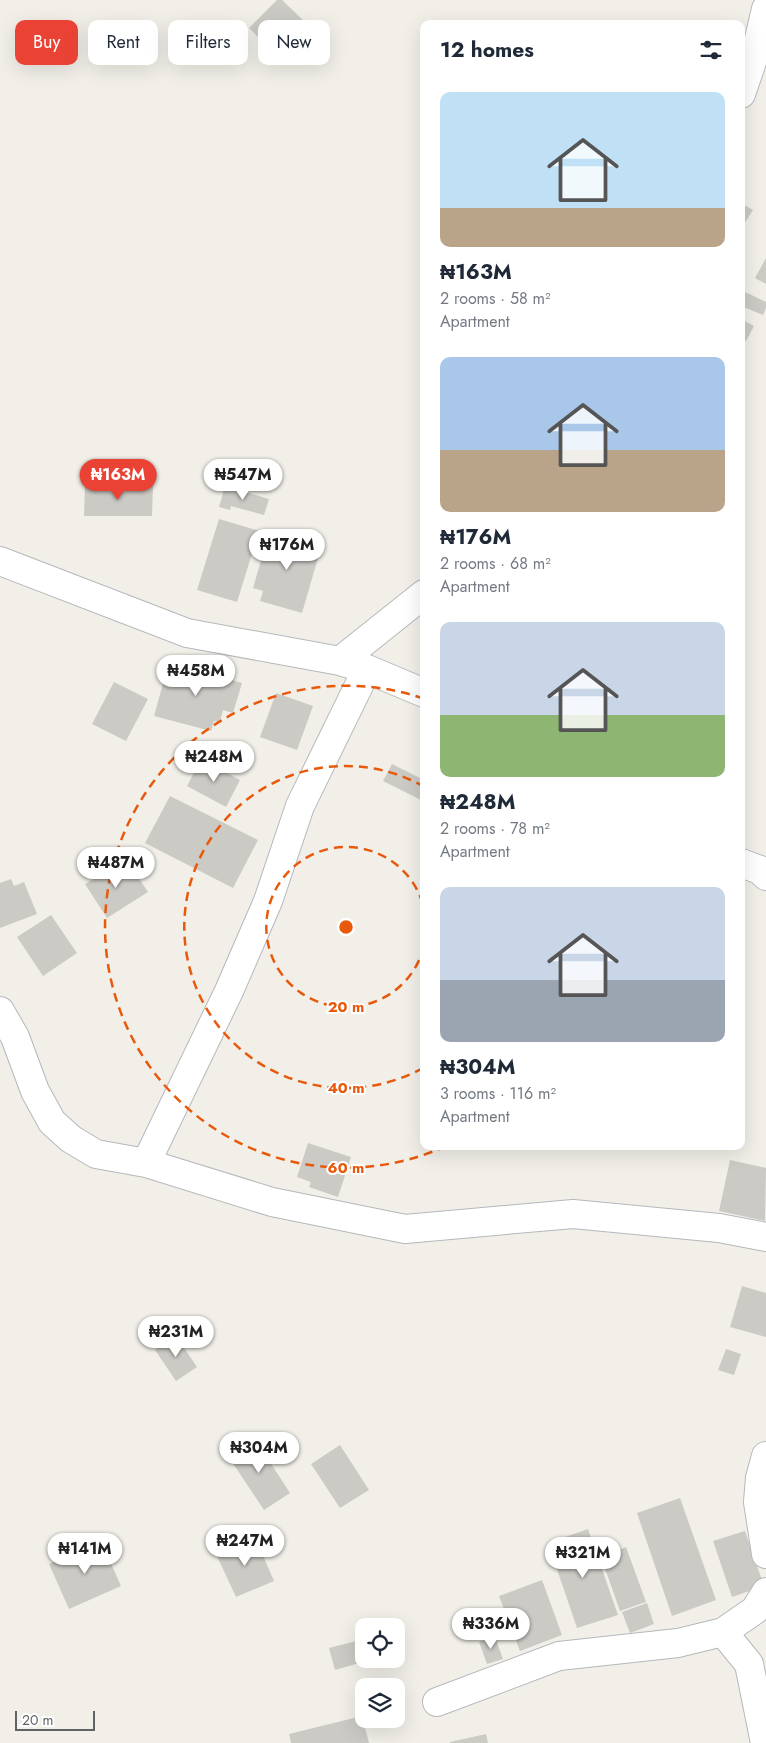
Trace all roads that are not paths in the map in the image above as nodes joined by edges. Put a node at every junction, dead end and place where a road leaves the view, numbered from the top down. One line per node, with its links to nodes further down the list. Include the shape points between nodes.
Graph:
1 (766, 9): 2 (street)
2 (745, 82)
3 (0, 561): 5 (street, via 187,633)
4 (420, 597): 5 (street)
5 (340, 661): 6 (street)
6 (367, 669): 7 (street); 11 (street, via 300,806 268,901 229,991)
7 (420, 691)
8 (745, 864): 9 (street)
9 (766, 876)
10 (0, 1011): 11 (street, via 52,1122 71,1139 96,1154)
11 (146, 1163): 12 (street, via 272,1202 405,1229 574,1214 720,1228)
12 (766, 1237)
13 (766, 1456): 14 (street, via 758,1502)
14 (766, 1554)
15 (766, 1592): 16 (street, via 755,1610)
16 (723, 1632): 17 (street, via 678,1644 559,1656); 18 (street, via 749,1664)
17 (437, 1702)
18 (765, 1743)

